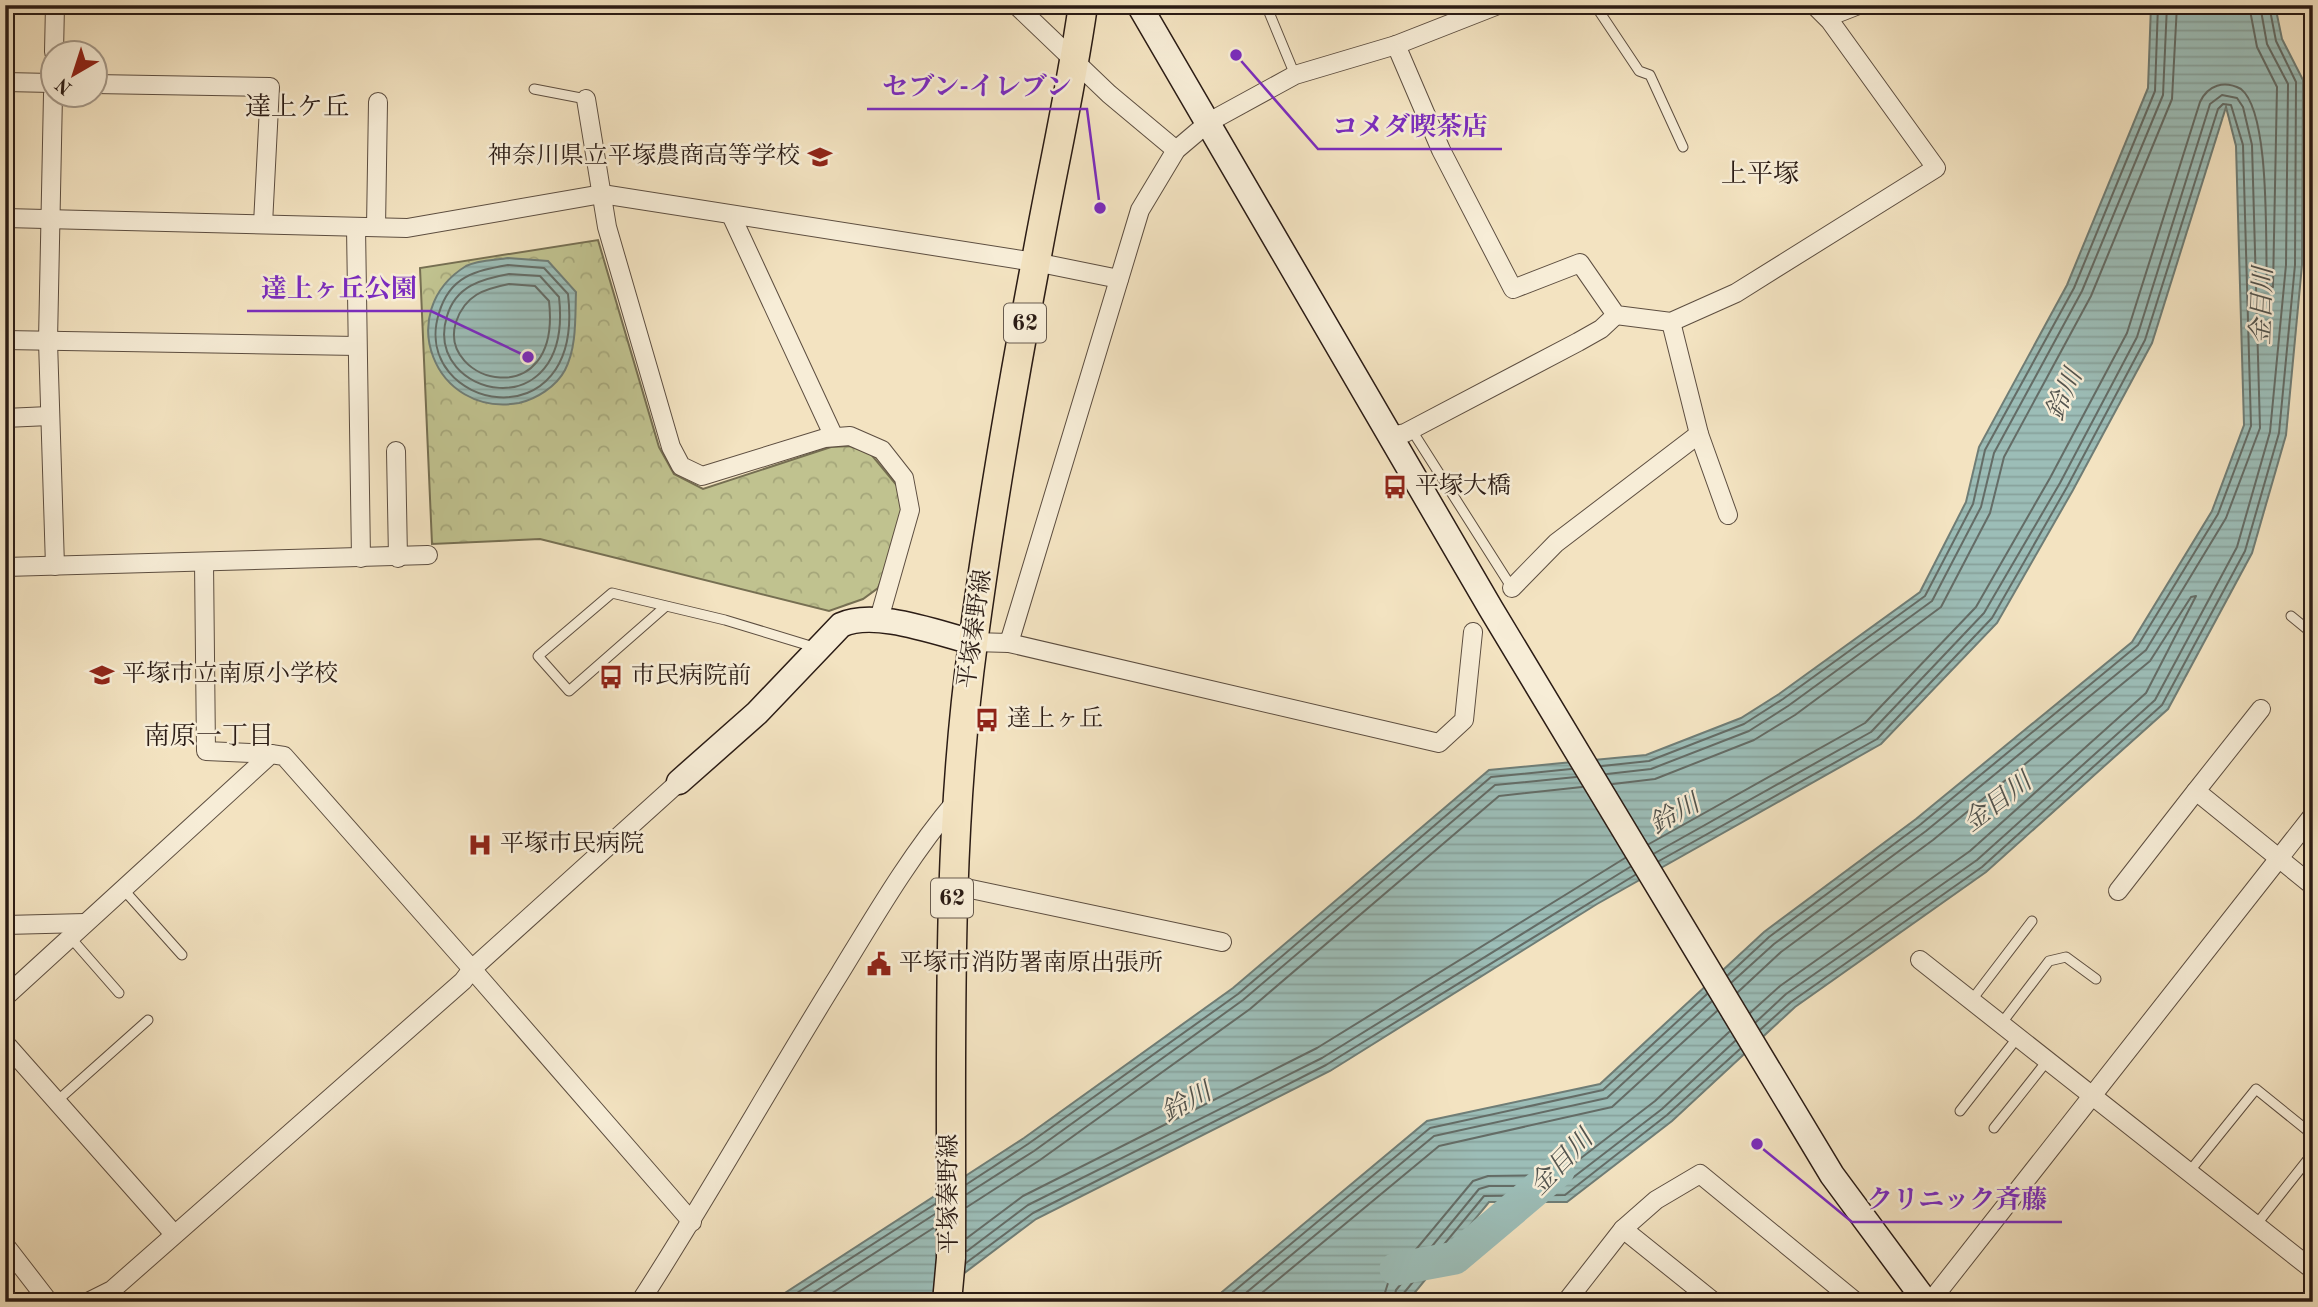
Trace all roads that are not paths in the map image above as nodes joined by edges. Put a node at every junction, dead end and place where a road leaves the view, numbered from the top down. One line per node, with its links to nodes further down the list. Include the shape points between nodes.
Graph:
1 (55, 5): 11 (street)
2 (1016, 5): 13 (street)
3 (1083, 5): 13 (main road, 平塚秦野線 / 62)
4 (1139, 5): 22 (street)
5 (1266, 5): 14 (lane)
6 (1498, 5): 12 (street)
7 (1595, 5): 23 (lane, via 1639,71 1650,75)
8 (1814, 5): 10 (street)
9 (1871, 5): 10 (lane)
10 (1830, 21): 35 (street, via 1936,168 1736,293)
11 (54, 38)
12 (1396, 45): 14 (street); 34 (street, via 1441,150 1513,289 1580,263)
13 (1075, 62): 24 (street); 32 (main road, 平塚秦野線 / 62)
14 (1295, 75): 22 (street)
15 (5, 82): 16 (street)
16 (38, 83)
17 (108, 84): 29 (street, via 270,88)
18 (534, 89): 19 (lane)
19 (586, 99): 25 (street)
20 (378, 102): 31 (street)
21 (52, 108): 28 (street)
22 (1209, 122): 24 (street); 41 (street)
23 (1683, 147)
24 (1176, 150): 33 (street, via 1140,210)
25 (602, 194): 26 (street); 31 (street, via 407,228); 43 (street, via 607,227 671,447 681,466 702,476)
26 (731, 215): 32 (street); 43 (street)
27 (5, 218): 28 (street)
28 (49, 219): 29 (street); 37 (street)
29 (263, 224): 30 (street)
30 (356, 227): 31 (street); 38 (street)
31 (376, 228)
32 (1035, 262): 33 (street); 58 (main road, 平塚秦野線 / 62)
33 (1119, 279): 59 (street)
34 (1616, 314): 35 (street); 41 (street, via 1578,342)
35 (1671, 322): 42 (street)
36 (5, 340): 37 (street)
37 (48, 341): 38 (street); 39 (street)
38 (357, 346): 47 (street)
39 (49, 416): 40 (street); 50 (street)
40 (5, 418)
41 (1401, 433): 52 (lane); 109 (street, via 1545,699 1832,1174)
42 (1699, 434): 45 (street); 52 (street, via 1556,543)
43 (834, 436): 55 (street, via 866,441 882,450 904,478 909,494 908,526)
44 (396, 451): 48 (street)
45 (1728, 514)
46 (428, 555): 48 (street)
47 (361, 558): 48 (street); 49 (street)
48 (398, 558)
49 (204, 562): 50 (street); 62 (street, via 206,751)
50 (55, 566): 51 (street)
51 (5, 567)
52 (1512, 588)
53 (666, 606): 53 (lane, via 569,691 538,656 611,593); 60 (lane)
54 (2291, 616): 57 (lane)
55 (879, 620): 58 (street); 60 (street, via 841,625)
56 (1473, 632): 59 (street, via 1464,720 1439,743)
57 (2313, 634)
58 (973, 642): 59 (street); 65 (main road, 平塚秦野線 / 62)
59 (1009, 643)
60 (818, 648): 63 (street, via 757,713)
61 (2261, 709): 64 (street)
62 (271, 754): 70 (street); 79 (street, via 284,756)
63 (679, 782): 79 (street)
64 (2196, 791): 67 (street); 71 (street)
65 (956, 801): 68 (main road, 平塚秦野線 / 62); 96 (street, via 899,877)
66 (2313, 815): 67 (street)
67 (2278, 858): 69 (street); 89 (street)
68 (952, 885): 76 (street); 105 (main road, 平塚秦野線 / 62)
69 (2313, 886)
70 (123, 889): 73 (street); 77 (lane)
71 (2118, 891)
72 (2032, 921): 83 (lane)
73 (85, 923): 74 (street); 75 (street)
74 (5, 925)
75 (71, 937): 81 (lane); 82 (street)
76 (1222, 942)
77 (181, 956)
78 (1920, 960): 83 (street)
79 (472, 969): 96 (street); 99 (street)
80 (2096, 979): 85 (lane, via 2066,957 2049,961)
81 (119, 993)
82 (5, 997)
83 (1970, 1001): 85 (street)
84 (148, 1020): 90 (lane)
85 (2001, 1024): 86 (street)
86 (2018, 1037): 88 (street); 91 (lane)
87 (5, 1043): 90 (street)
88 (2047, 1060): 89 (street); 92 (lane)
89 (2091, 1095): 95 (street); 109 (street)
90 (57, 1101): 99 (street)
91 (1960, 1111)
92 (1994, 1128)
93 (2313, 1135): 95 (lane, via 2256,1089)
94 (2313, 1153): 97 (lane)
95 (2189, 1172): 97 (street)
96 (692, 1222): 104 (street)
97 (2256, 1225): 101 (street)
98 (1623, 1229): 106 (street); 107 (street); 108 (street, via 1656,1200 1700,1174)
99 (174, 1234): 103 (street, via 112,1290)
100 (5, 1245): 102 (street)
101 (2313, 1270)
102 (49, 1302)
103 (88, 1302)
104 (640, 1302)
105 (947, 1302)
106 (1566, 1302)
107 (1714, 1302)
108 (1856, 1302)
109 (1928, 1302)

